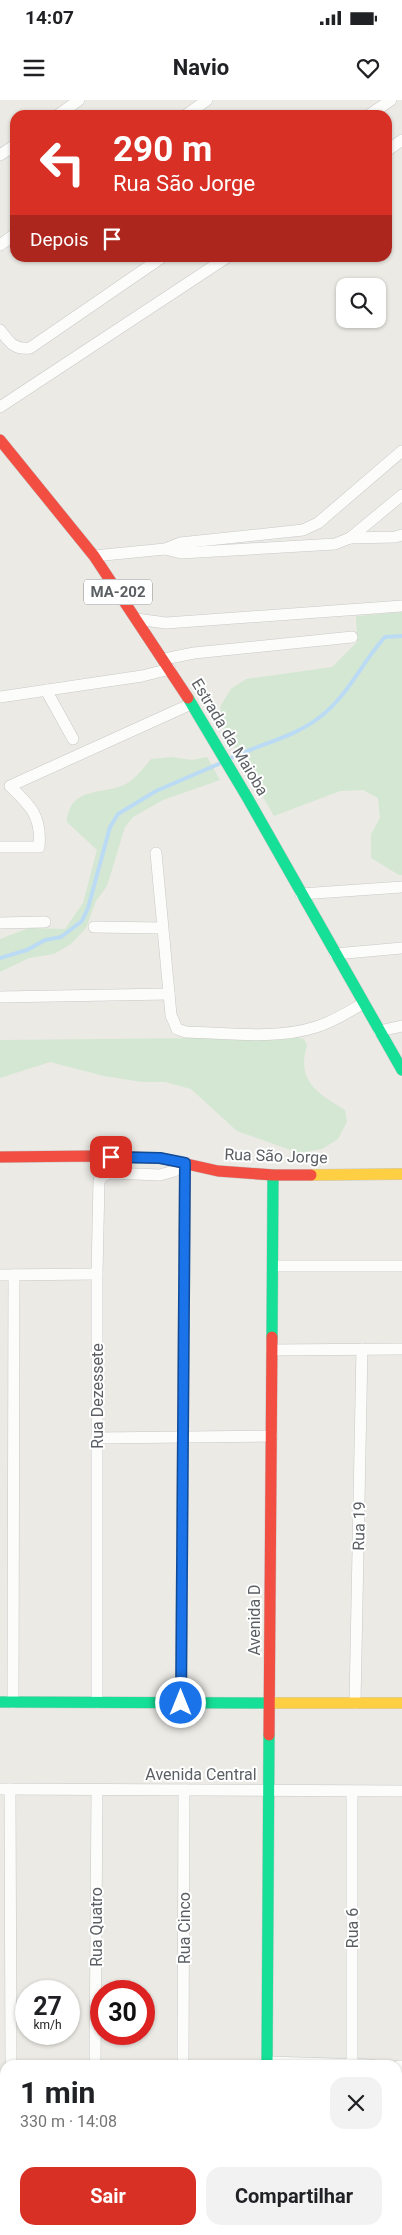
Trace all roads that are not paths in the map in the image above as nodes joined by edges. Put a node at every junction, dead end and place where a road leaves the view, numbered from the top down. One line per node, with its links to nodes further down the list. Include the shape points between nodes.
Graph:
1 (79, 100): 4 (street)
2 (207, 100): 5 (street)
3 (391, 100): 6 (street)
4 (65, 110)
5 (193, 110)
6 (376, 110)
7 (156, 262): 9 (street, via 30,348 15,347)
8 (220, 262): 10 (street)
9 (0, 330)
10 (0, 407)
11 (0, 440): 19 (street, Estrada da Maioba / MA-202)
12 (402, 451): 14 (street, via 318,523)
13 (402, 495): 16 (street)
14 (303, 530): 17 (street); 18 (street, via 180,543)
15 (402, 535): 16 (street)
16 (350, 538): 17 (street, via 335,544)
17 (306, 545): 18 (street, via 181,553)
18 (165, 549): 19 (street)
19 (94, 556): 21 (street, Estrada da Maioba / MA-202)
20 (402, 606): 21 (street, via 166,623)
21 (136, 619): 23 (street, Estrada da Maioba / MA-202)
22 (352, 637): 23 (street, via 194,653)
23 (167, 664): 24 (street, via 142,676); 26 (street, Estrada da Maioba / MA-202)
24 (46, 690): 25 (street); 27 (street)
25 (0, 697)
26 (191, 704): 28 (street, via 10,786 35,814 40,834 39,847); 31 (street, Estrada da Maioba / MA-202)
27 (73, 739)
28 (0, 847)
29 (156, 853): 35 (street)
30 (402, 886): 31 (street)
31 (302, 894): 37 (street, Estrada da Maioba / MA-202)
32 (45, 922): 33 (street)
33 (0, 923)
34 (94, 927): 35 (street)
35 (161, 928): 38 (street)
36 (402, 948): 37 (street)
37 (335, 954): 40 (street, Estrada da Maioba / MA-202)
38 (169, 994): 39 (street); 40 (street, via 174,1026 186,1032 263,1034 297,1031 340,1017)
39 (0, 997)
40 (364, 1004): 42 (street, Estrada da Maioba / MA-202)
41 (402, 1026): 42 (street)
42 (379, 1031): 43 (street, Estrada da Maioba / MA-202)
43 (402, 1070)
44 (0, 1157): 45 (street, Rua São Jorge, via 104,1156 160,1158)
45 (185, 1163): 47 (street, Rua São Jorge, via 218,1171); 50 (street, Rua Dezessete, via 160,1175 110,1173 99,1181); 57 (street)
46 (402, 1174): 47 (street, Rua São Jorge)
47 (273, 1175): 48 (street, Avenida D)
48 (273, 1266): 49 (street); 54 (street, Avenida D)
49 (402, 1266)
50 (97, 1274): 52 (street); 58 (street, Rua Dezessete)
51 (0, 1275): 52 (street)
52 (14, 1275): 60 (street)
53 (402, 1349): 55 (street)
54 (272, 1350): 55 (street); 56 (street, Avenida D)
55 (362, 1350): 64 (street, Rua 19)
56 (272, 1436): 57 (street); 63 (street, Avenida D)
57 (182, 1437): 58 (street); 62 (street)
58 (97, 1438): 61 (street, Rua Dezessete)
59 (0, 1702): 60 (street)
60 (13, 1702): 61 (street)
61 (97, 1703): 62 (street)
62 (181, 1703): 63 (street)
63 (270, 1703): 64 (street); 69 (street, Avenida D)
64 (355, 1703): 65 (street)
65 (402, 1703)
66 (5, 1789): 67 (street, Avenida Central); 72 (street)
67 (97, 1790): 68 (street, Avenida Central); 73 (street, Rua Quatro)
68 (184, 1790): 69 (street, Avenida Central); 74 (street, Rua Cinco)
69 (269, 1790): 70 (street, Avenida Central); 75 (street, Avenida D)
70 (352, 1791): 71 (street, Avenida Central); 76 (street, Rua 6)
71 (402, 1791)
72 (11, 2060)
73 (95, 2060)
74 (183, 2060)
75 (267, 2060)
76 (352, 2060)

